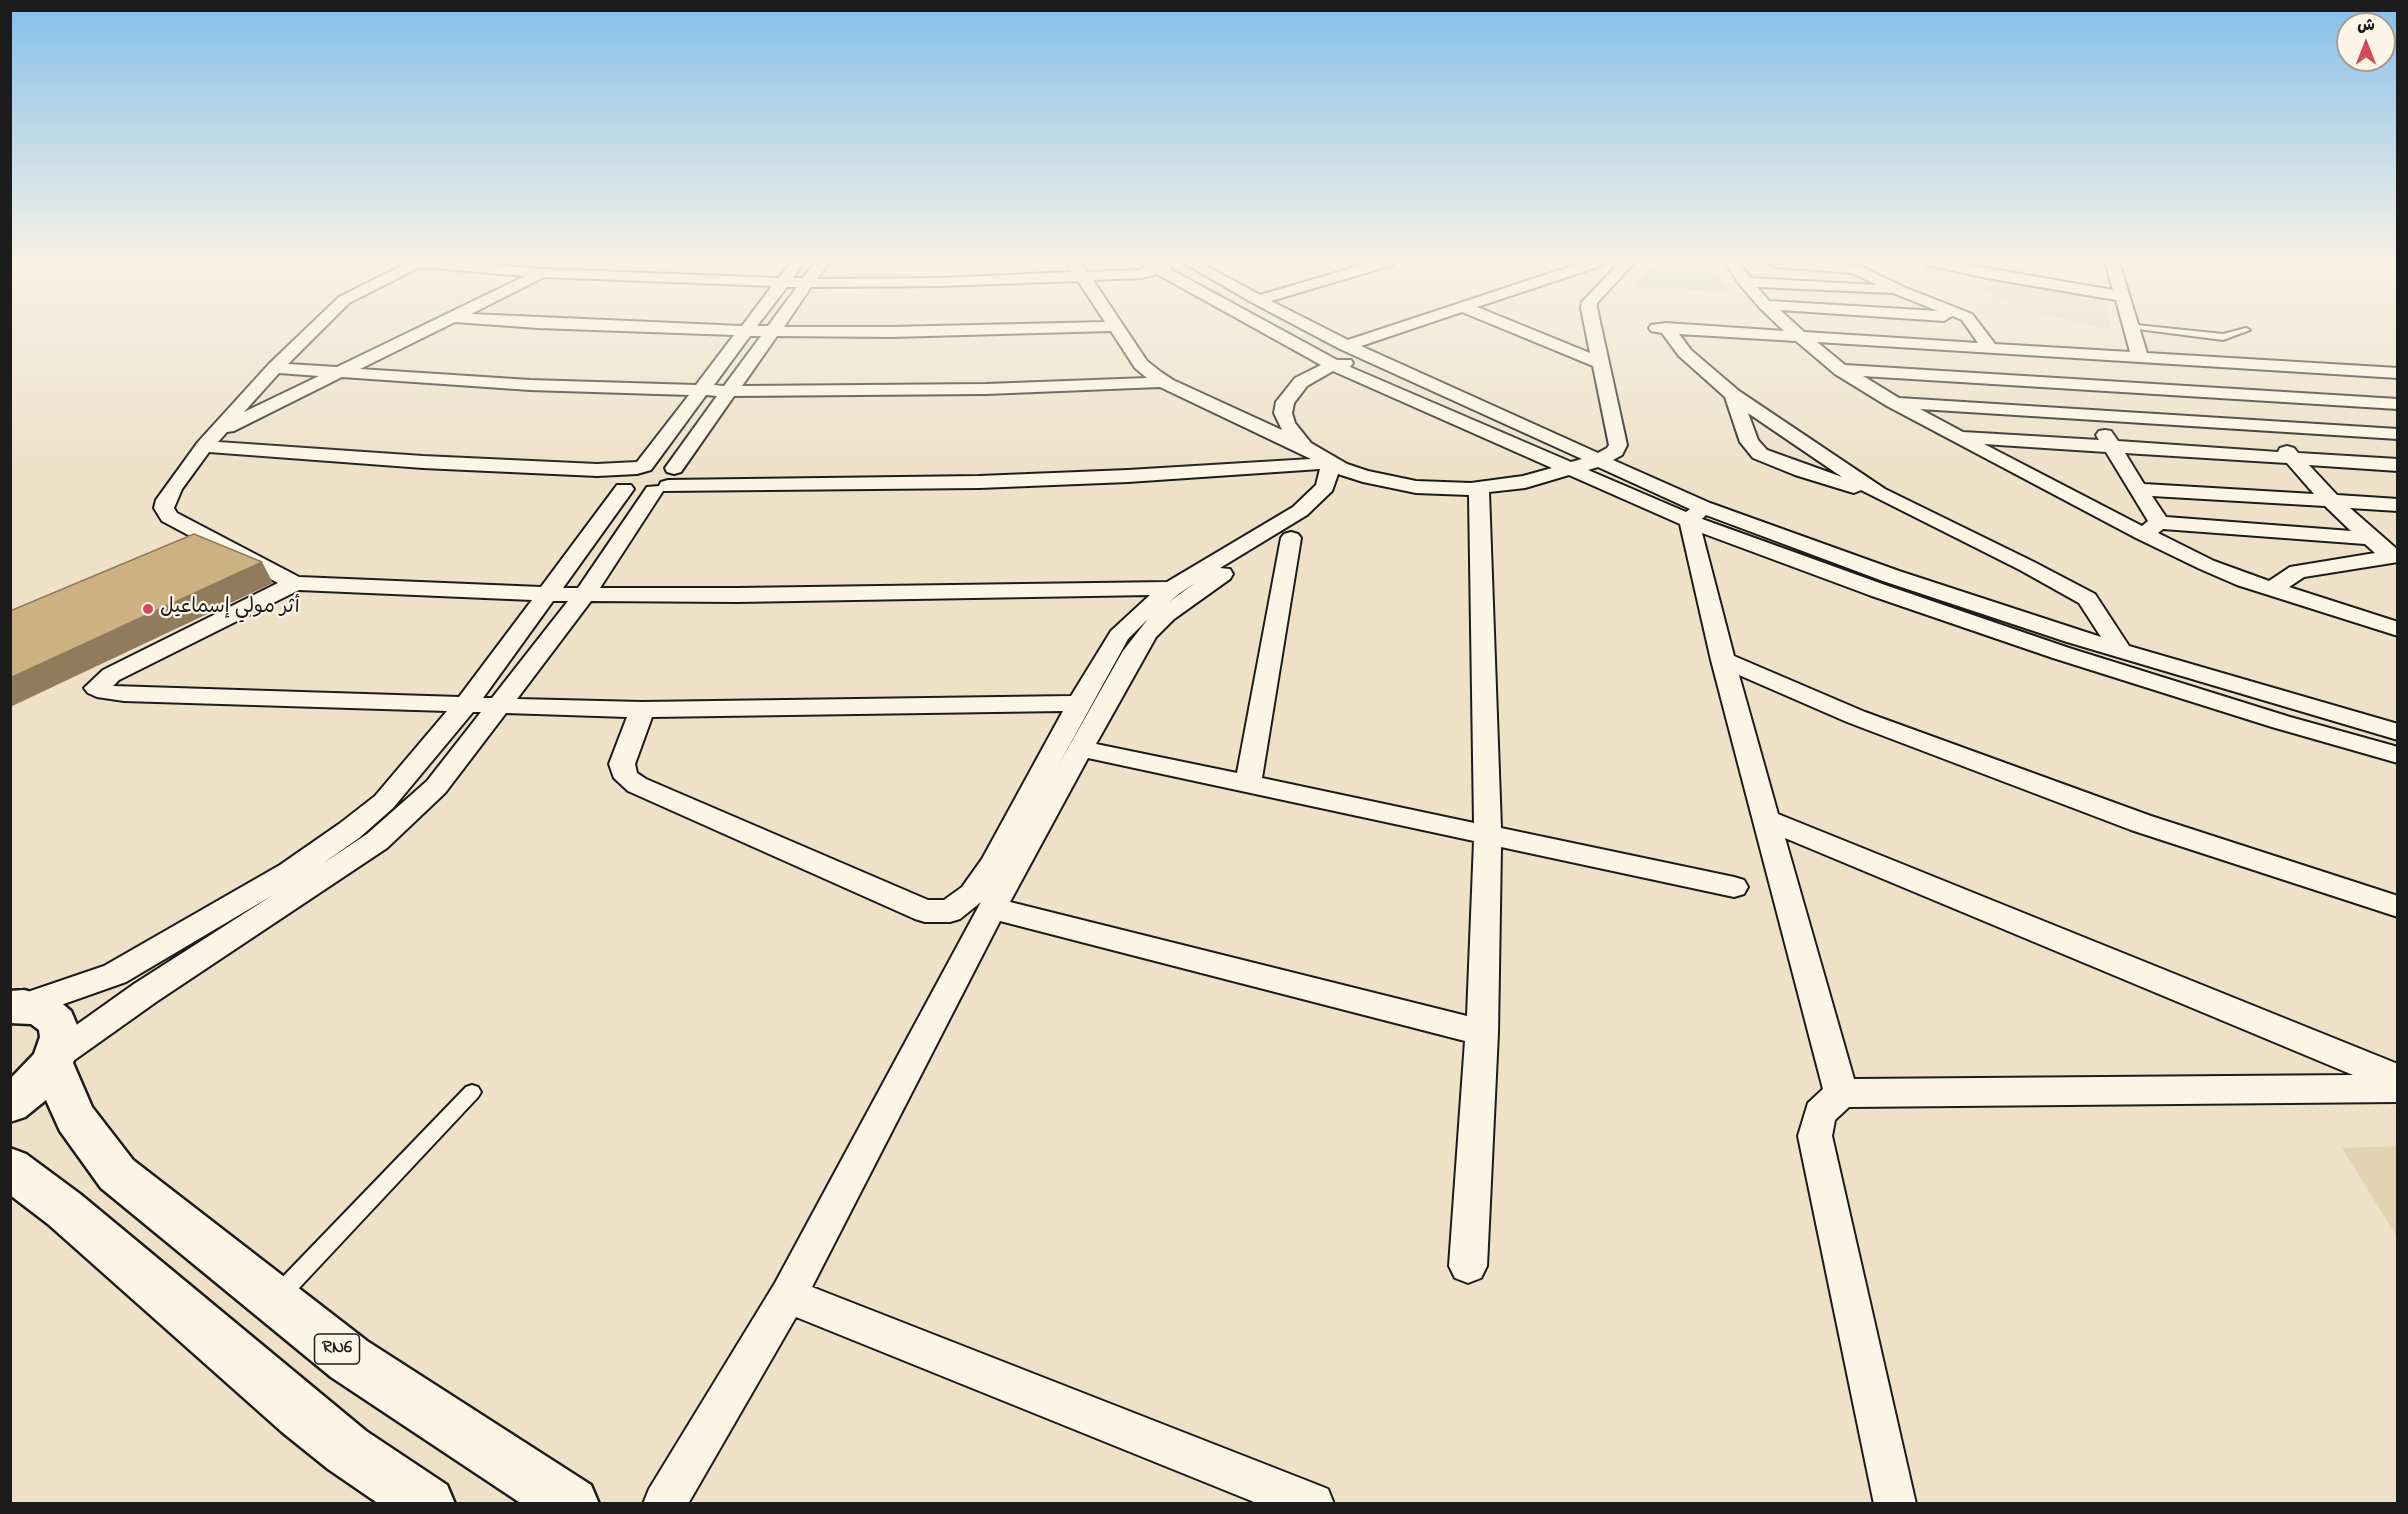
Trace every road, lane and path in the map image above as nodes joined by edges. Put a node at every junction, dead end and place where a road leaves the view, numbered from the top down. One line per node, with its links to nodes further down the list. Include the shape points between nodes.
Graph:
1 (311, 333): 27 (street)
2 (420, 333): 30 (street)
3 (745, 333): 34 (street)
4 (770, 333): 35 (street)
5 (1121, 333): 32 (street, via 1141,364)
6 (1275, 333): 26 (street)
7 (1320, 333): 19 (street)
8 (1386, 333): 19 (street)
9 (1525, 333): 25 (street)
10 (1594, 333): 25 (street)
11 (1665, 333): 37 (street)
12 (1741, 333): 18 (street)
13 (1795, 333): 18 (street)
14 (1979, 333): 20 (street)
15 (2132, 333): 23 (street)
16 (2186, 333): 17 (lane, via 2223,337)
17 (2238, 333)
18 (1799, 336): 20 (street); 28 (street)
19 (1346, 346): 22 (street)
20 (1990, 348): 21 (street)
21 (2056, 352): 23 (street); 33 (street)
22 (1369, 357): 26 (street); 48 (street)
23 (2140, 357): 24 (street)
24 (2196, 360): 29 (street); 36 (street)
25 (1600, 363): 48 (street, via 1618,445 1615,452)
26 (1335, 366): 46 (street, via 1301,382 1285,402 1286,424); 51 (street)
27 (275, 368): 30 (street); 44 (street)
28 (1841, 370): 33 (street); 38 (street)
29 (2346, 370): 31 (street); 39 (street)
30 (340, 372): 34 (street, via 530,385); 44 (street)
31 (2397, 373)
32 (1163, 382): 35 (street, via 986,389); 46 (street)
33 (2074, 384): 36 (street); 40 (street)
34 (700, 390): 35 (street); 52 (street)
35 (728, 391): 53 (street)
36 (2230, 394): 39 (street); 41 (street)
37 (1733, 395): 56 (street); 56 (street, via 1749,442 1760,454)
38 (1893, 402): 40 (street); 43 (street)
39 (2393, 407)
40 (2094, 415): 41 (street); 45 (street)
41 (2262, 426): 42 (street); 47 (street)
42 (2397, 434)
43 (1955, 436): 45 (street); 60 (street)
44 (204, 446): 52 (street, via 404,475); 65 (street, via 164,508 170,517)
45 (2112, 446): 47 (street); 55 (street)
46 (1305, 448): 49 (street); 53 (street, via 1121,462)
47 (2293, 458): 50 (street); 57 (street)
48 (1600, 460): 51 (street); 59 (street)
49 (1330, 463): 53 (street, via 978,482); 54 (street, via 1389,482); 66 (street, via 1324,487 1300,511)
50 (2397, 465)
51 (1569, 469): 54 (street, via 1525,482); 59 (street)
52 (632, 477): 53 (street, via 661,465); 53 (street, via 637,492); 68 (street)
53 (668, 478): 69 (street)
54 (1479, 488): 83 (street)
55 (2138, 489): 57 (street); 60 (street)
56 (1878, 494): 71 (street, via 2088,599)
57 (2332, 502): 58 (street); 62 (street)
58 (2397, 505)
59 (1696, 514): 71 (street); 72 (street); 79 (street, via 1877,590 2061,653)
60 (2151, 528): 62 (street); 67 (street, via 2207,565)
61 (1291, 538): 80 (street)
62 (2369, 538): 63 (street)
63 (2394, 557): 67 (street, via 2298,573)
64 (1221, 574): 78 (street, via 1148,632)
65 (295, 583): 68 (street); 74 (street, via 111,675 96,688 124,694)
66 (1172, 588): 69 (street); 73 (street, via 1119,636)
67 (2272, 588): 70 (street)
68 (547, 594): 69 (street); 74 (street)
69 (585, 594): 75 (street)
70 (2397, 628)
71 (2121, 651): 77 (street)
72 (1723, 660): 81 (street); 86 (street, via 1856,717 2120,815)
73 (1079, 703): 76 (street); 76 (street, via 993,864 959,906 938,912 917,908 664,799 628,779 622,764)
74 (465, 706): 75 (street); 82 (street, via 384,802)
75 (498, 707): 76 (street); 84 (street, via 436,787)
76 (642, 710)
77 (2397, 732)
78 (1082, 749): 80 (street); 87 (street)
79 (2397, 755)
80 (1248, 784): 83 (street)
81 (1767, 820): 91 (street); 94 (street)
82 (349, 831): 84 (street); 88 (street, via 290,872 115,974)
83 (1488, 835): 85 (street); 89 (street)
84 (377, 841): 90 (street, via 145,993)
85 (1734, 887)
86 (2397, 907)
87 (992, 908): 89 (street); 98 (street)
88 (17, 1006): 90 (highway, via 44,1011 57,1022 61,1037)
89 (1482, 1033): 97 (street)
90 (53, 1060): 95 (highway, via 32,1086); 99 (highway, RN6, via 75,1118 117,1174)
91 (2397, 1079)
92 (2397, 1088): 94 (street)
93 (472, 1092): 99 (lane)
94 (1840, 1093): 104 (street, via 1820,1113 1815,1136)
95 (10, 1104)
96 (10, 1168): 100 (highway, via 64,1209 337,1442)
97 (1468, 1266)
98 (788, 1296): 102 (street); 103 (street)
99 (276, 1299): 101 (highway, RN6, via 349,1359)
100 (428, 1503)
101 (572, 1503)
102 (664, 1503)
103 (1313, 1503)
104 (1895, 1503)

